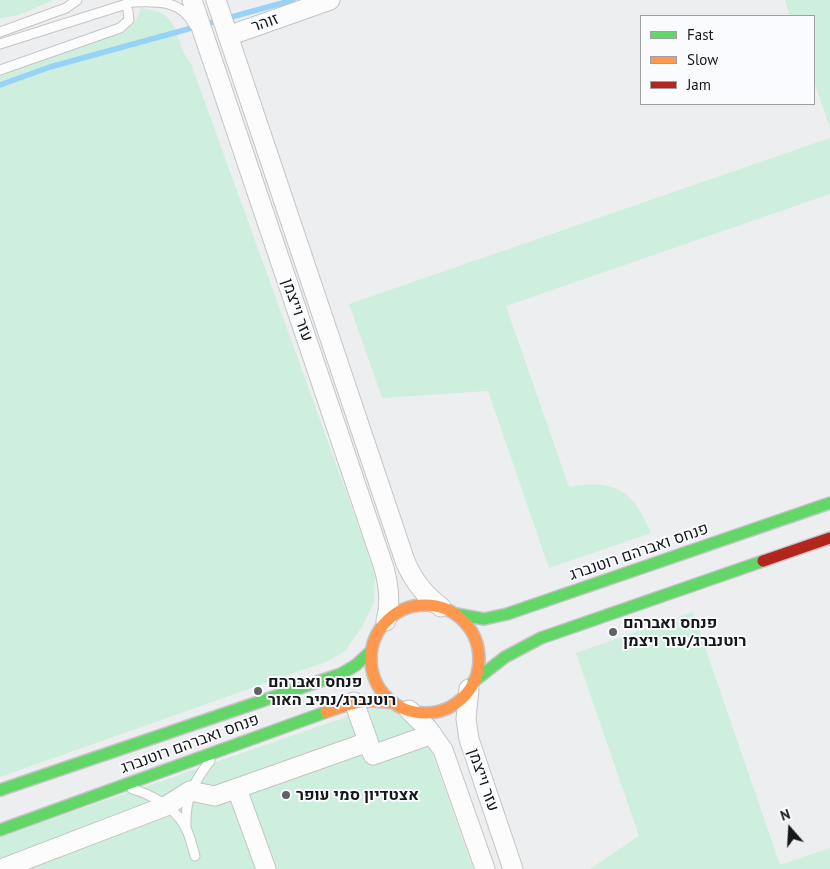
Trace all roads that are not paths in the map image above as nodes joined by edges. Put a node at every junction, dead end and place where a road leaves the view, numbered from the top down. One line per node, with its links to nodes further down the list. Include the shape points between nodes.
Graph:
1 (77, 0): 6 (lane, via 66,8)
2 (192, 0): 9 (street, עזר וייצמן)
3 (216, 0): 7 (street, עזר וייצמן)
4 (330, 0): 7 (street, זוהר)
5 (128, 11): 10 (lane, via 129,20 120,28)
6 (0, 32)
7 (228, 36): 13 (street, עזר וייצמן, via 405,561 430,599)
8 (0, 44): 9 (lane, via 133,2 156,1 184,12)
9 (213, 60): 14 (street, עזר וייצמן, via 384,568 389,596)
10 (0, 70)
11 (830, 503): 13 (main road, פנחס ואברהם רוטנברג, via 507,614 484,618)
12 (830, 538): 16 (main road, via 541,638 502,658)
13 (449, 611): 14 (main road, via 433,605 416,605 399,611); 16 (main road, via 462,619 478,650 478,666)
14 (386, 621): 15 (main road, via 376,635)
15 (372, 651): 18 (main road, via 374,676 382,691); 24 (main road, פנחס ואברהם רוטנברג, via 341,674)
16 (471, 686): 18 (main road, via 458,701 442,710 425,712); 33 (street, עזר וייצמן, via 466,712 469,739)
17 (354, 702): 18 (main road, פנחס ואברהם רוטנברג, via 373,700); 20 (street); 21 (main road, פנחס ואברהם רוטנברג)
18 (401, 706): 19 (street, עזר וייצמן)
19 (432, 734): 20 (street, via 373,754); 32 (street, עזר וייצמן, via 448,763)
20 (368, 742): 23 (street)
21 (218, 751): 22 (main road, פנחס ואברהם רוטנברג); 25 (lane)
22 (120, 786): 26 (lane, via 142,792); 28 (main road, פנחס ואברהם רוטנברג)
23 (237, 788): 25 (street, via 215,796); 31 (street)
24 (0, 789)
25 (190, 791): 26 (street); 27 (lane, via 185,810)
26 (166, 806): 27 (lane); 30 (street)
27 (186, 827): 29 (lane)
28 (0, 830)
29 (195, 856)
30 (1, 869)
31 (266, 869)
32 (485, 869)
33 (513, 869)

